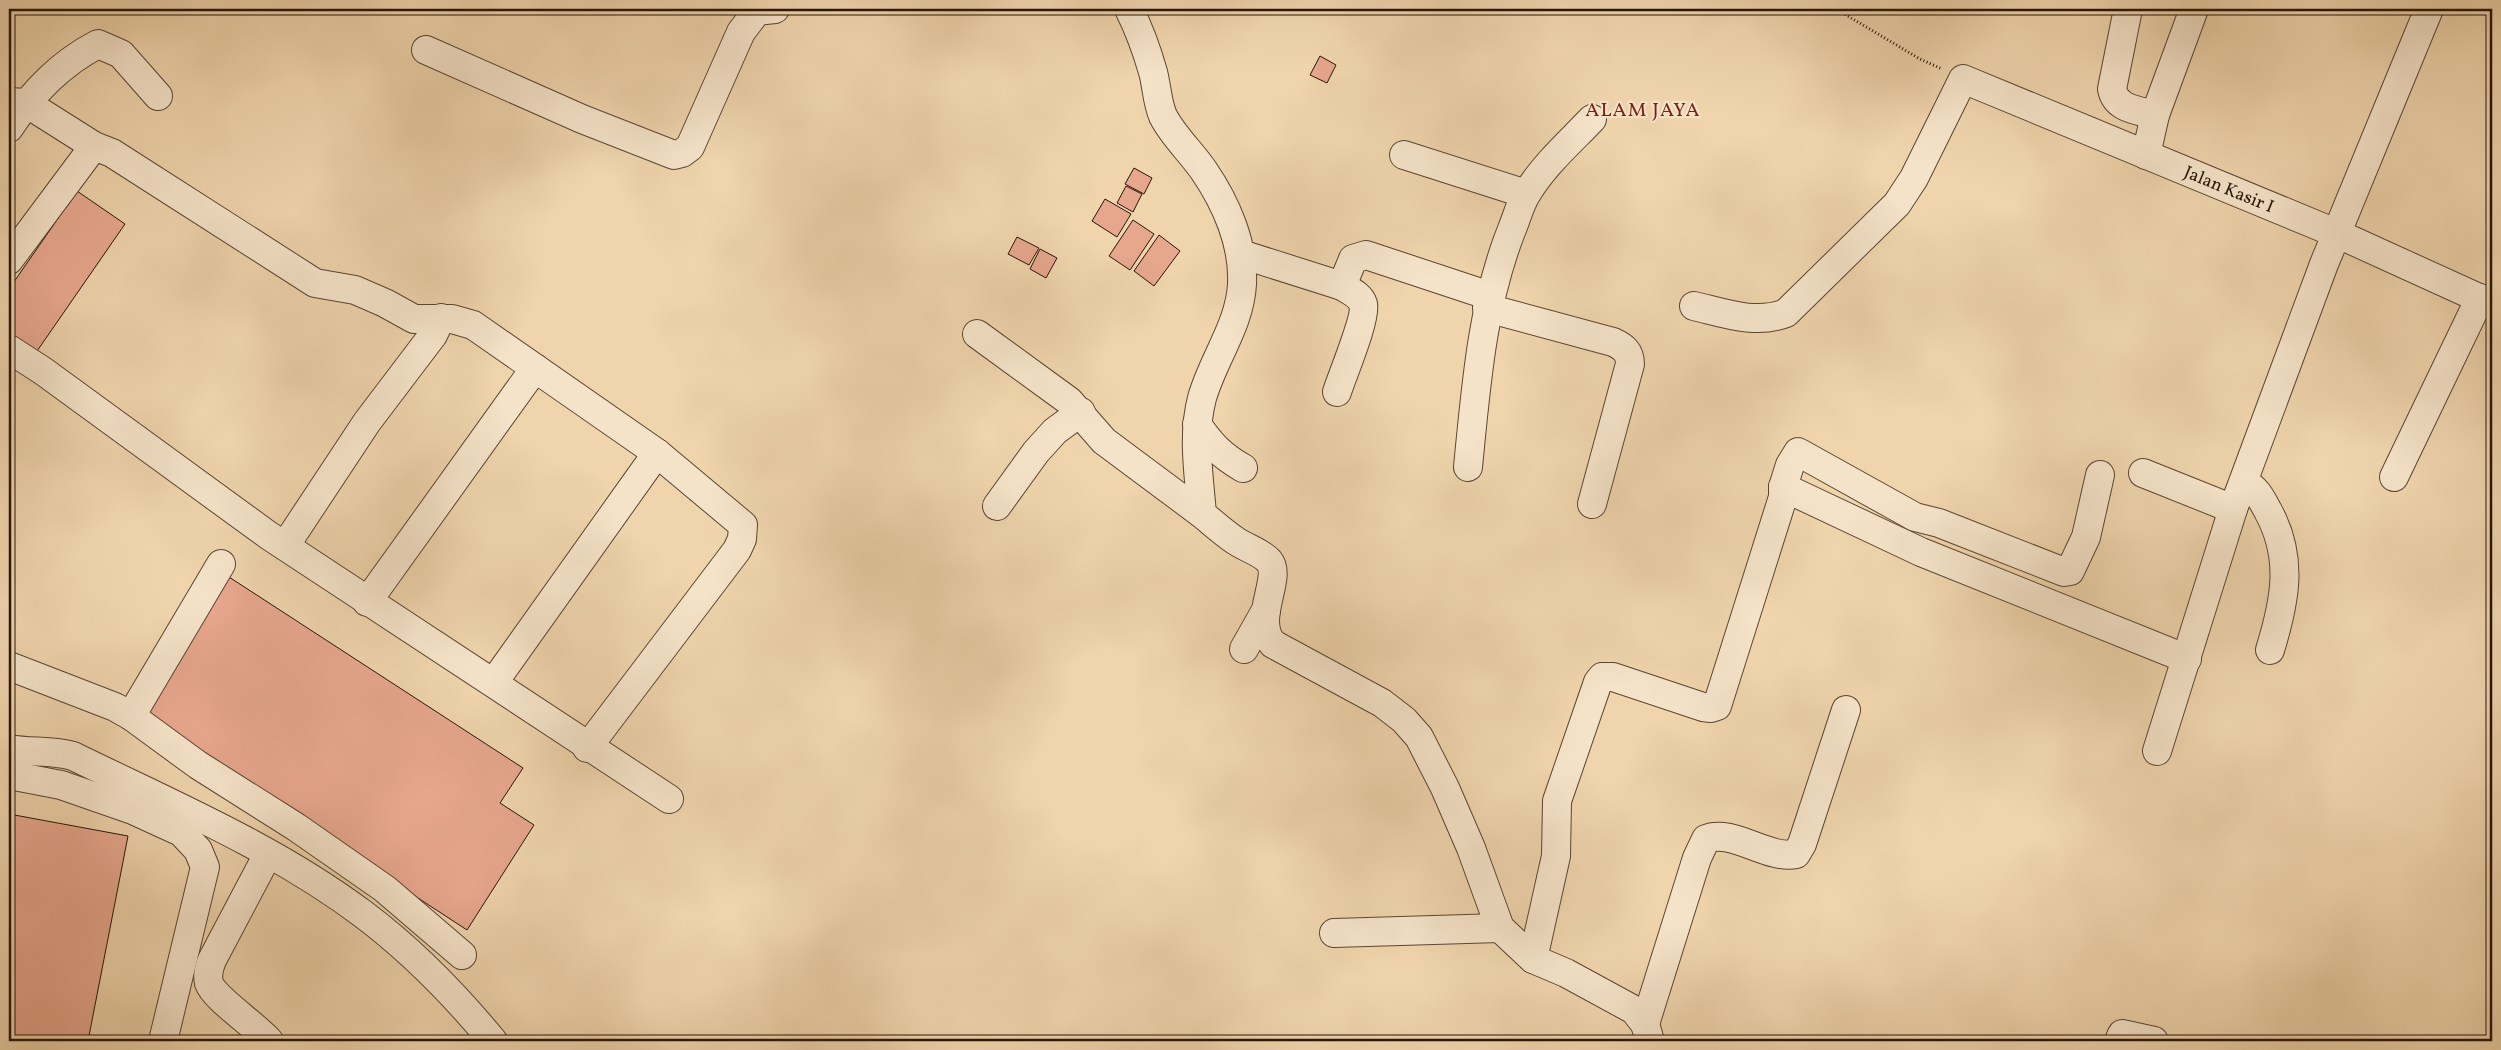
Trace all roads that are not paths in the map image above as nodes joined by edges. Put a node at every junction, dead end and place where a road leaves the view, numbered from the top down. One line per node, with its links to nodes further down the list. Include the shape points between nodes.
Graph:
1 (775, 9): 6 (street, via 757,11 751,16 740,32 690,147 674,155)
2 (1129, 9): 17 (street, via 1154,74 1164,118 1205,172 1230,218)
3 (2128, 9): 9 (street, via 2112,89 2114,98 2121,105)
4 (2194, 9): 9 (street)
5 (2430, 9): 16 (street)
6 (426, 50)
7 (158, 96): 8 (street, via 121,54 98,44 75,56)
8 (17, 102): 11 (street); 12 (street)
9 (2155, 115): 14 (street)
10 (1592, 119): 15 (street, via 1546,167)
11 (9, 128)
12 (94, 146): 18 (street); 23 (street, via 112,153 315,284 355,290 414,319)
13 (1404, 155): 15 (street)
14 (2146, 155): 16 (street, Jalan Kasir I); 22 (street, Jalan Kasir I, via 1963,78 1898,204 1786,313 1774,318 1756,319)
15 (1526, 194): 21 (street, via 1503,250)
16 (2338, 234): 20 (street, Jalan Kasir I); 36 (street)
17 (1241, 254): 19 (street); 29 (street, via 1242,285 1232,329 1202,397)
18 (9, 260)
19 (1342, 286): 21 (street, via 1353,259 1366,256); 27 (street, via 1357,295 1363,305 1362,319)
20 (2486, 301): 35 (street)
21 (1489, 302): 31 (street); 38 (street, via 1613,342 1630,356)
22 (1694, 306)
23 (442, 318): 26 (street, via 472,325); 42 (street, via 433,335 367,422)
24 (976, 334): 28 (street)
25 (9, 349): 42 (street)
26 (536, 368): 30 (street); 44 (street)
27 (1337, 392)
28 (1081, 412): 39 (street, via 1055,431 1036,452); 41 (street, via 1104,441)
29 (1197, 424): 32 (street, via 1222,456); 41 (street)
30 (657, 453): 50 (street); 53 (street, via 744,525 742,539 737,550)
31 (1468, 467)
32 (1243, 468)
33 (2143, 473): 40 (street)
34 (2100, 475): 37 (street, via 2086,537 2070,570 2064,572 1915,516 1798,452 1790,464)
35 (2394, 477)
36 (2244, 482): 40 (street); 47 (street, via 2256,488 2278,527 2286,563 2283,609)
37 (1783, 487): 48 (street, via 1921,552); 62 (street, via 1783,498 1717,706 1703,707 1613,677 1602,677 1598,682 1557,801 1556,856)
38 (1592, 504)
39 (997, 506)
40 (2233, 509): 48 (street)
41 (1202, 514): 45 (street, via 1236,541 1269,561 1272,575)
42 (285, 546): 44 (street)
43 (222, 564): 52 (street)
44 (367, 602): 50 (street)
45 (1266, 610): 46 (street); 59 (street, via 1267,634 1278,648 1382,703 1419,737 1471,848)
46 (1244, 649)
47 (2270, 650)
48 (2187, 659): 55 (street)
49 (9, 666): 52 (street)
50 (494, 682): 53 (street)
51 (1846, 710): 63 (street, via 1796,854 1782,854 1721,837 1706,839 1697,858)
52 (131, 716): 61 (street, via 198,765 385,889)
53 (587, 748): 57 (street)
54 (9, 749): 58 (street, via 73,756 194,814)
55 (2157, 751)
56 (9, 775): 64 (street, via 61,785 133,810 181,832 198,850 204,867)
57 (669, 800)
58 (268, 854): 65 (street, via 212,960 209,976 214,992); 66 (street, via 313,880 391,936 469,1012)
59 (1500, 928): 60 (street); 62 (street)
60 (1334, 933)
61 (462, 955)
62 (1533, 959): 63 (street, via 1634,1010)
63 (1648, 1033)
64 (163, 1041)
65 (269, 1041)
66 (493, 1041)
67 (2118, 1041): 68 (street, via 2122,1034)
68 (2154, 1041)

